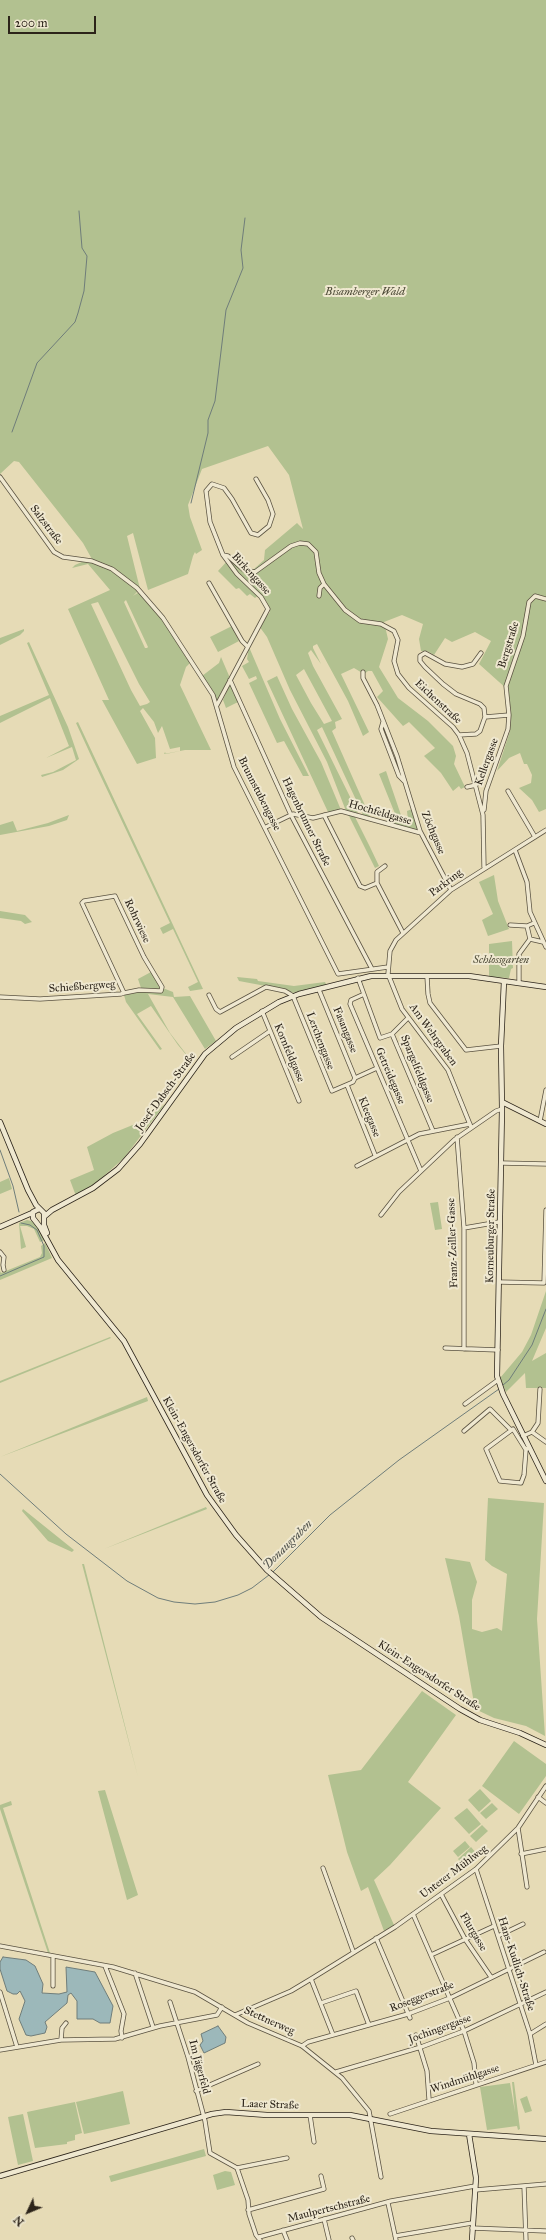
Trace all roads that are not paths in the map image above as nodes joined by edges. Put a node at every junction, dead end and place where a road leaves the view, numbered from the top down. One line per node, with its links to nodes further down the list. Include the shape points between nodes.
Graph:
1 (0, 477): 4 (street, Salzstraße, via 54,552 65,558)
2 (256, 479): 3 (street, via 273,514 269,526 258,535 251,533 224,488 216,484 207,488 209,517)
3 (223, 555): 6 (street, Eichenstraße, via 228,556 244,570 255,572 291,546 308,544 316,552 319,573); 9 (street, Birkengasse, via 237,574 261,597 268,609)
4 (92, 561): 13 (street, Brunnstubengasse, via 114,571 144,595 163,618 212,692)
5 (209, 584): 9 (street)
6 (324, 584): 7 (street, via 320,588); 17 (street, Eichenstraße, via 353,617 364,622 383,624 394,631 398,640 394,661 400,677)
7 (319, 596)
8 (546, 599): 14 (street, Bergstraße, via 535,596 529,602 523,636 506,686)
9 (247, 646): 12 (street, Birkengasse)
10 (481, 653): 15 (street, via 473,664 462,667 445,664 425,653 420,657 425,667 447,688 480,704 485,711)
11 (363, 672): 16 (street, Zöchgasse, via 363,678)
12 (230, 680): 13 (street, Birkengasse); 26 (street, Hagenbrunner Straße)
13 (217, 705): 29 (street, Brunnstubengasse, via 230,759)
14 (509, 715): 15 (street); 28 (street, Kellergasse, via 507,734 486,792)
15 (485, 717): 17 (street, via 483,728 478,733)
16 (383, 722): 18 (street, Zöchgasse); 19 (street, Zöchgasse, via 382,729)
17 (459, 735): 23 (street, Kellergasse)
18 (400, 766): 19 (street); 21 (street, Zöchgasse)
19 (396, 767): 20 (street, Zöchgasse)
20 (398, 772): 21 (street); 22 (street, Zöchgasse)
21 (403, 774): 22 (street, Zöchgasse)
22 (405, 782): 31 (street, Zöchgasse)
23 (476, 785): 24 (street); 28 (street, Kellergasse)
24 (467, 788)
25 (508, 791): 32 (street)
26 (291, 815): 27 (street, Hochfeldgasse, via 313,818); 29 (street); 45 (street, Hagenbrunner Straße)
27 (324, 815): 31 (street, Hochfeldgasse, via 343,811); 36 (street, via 361,888)
28 (483, 815): 35 (street, Kellergasse)
29 (266, 827): 45 (street, Brunnstubengasse, via 338,974)
30 (546, 830): 32 (street, Parkring)
31 (421, 833): 37 (street, Zöchgasse)
32 (535, 837): 33 (street, Parkring)
33 (515, 850): 35 (street, Parkring); 38 (street, via 526,882)
34 (386, 866): 36 (street, via 377,872)
35 (484, 867): 37 (street, Parkring)
36 (377, 883): 41 (street)
37 (451, 890): 41 (street, Parkring)
38 (534, 923): 40 (street); 43 (street)
39 (510, 925): 40 (street)
40 (527, 926): 42 (street)
41 (403, 933): 44 (street, Parkring, via 391,948)
42 (530, 939): 43 (street); 50 (street, via 519,954)
43 (545, 945)
44 (388, 967): 45 (street, Brunnstubengasse); 46 (street, Parkring)
45 (372, 969)
46 (389, 976): 47 (main road, Josef-Dabsch-Straße); 48 (main road, Josef-Dabsch-Straße); 60 (street, Am Wehrgraben)
47 (427, 976): 49 (main road, Josef-Dabsch-Straße, via 469,976); 63 (street, via 428,998 466,1050)
48 (358, 978): 53 (main road, Josef-Dabsch-Straße); 55 (street)
49 (504, 981): 50 (main road, Josef-Dabsch-Straße); 63 (main road, Korneuburger Straße)
50 (519, 983): 51 (main road, Josef-Dabsch-Straße)
51 (546, 987)
52 (162, 988): 54 (street, Schießbergweg, via 160,992 143,990); 54 (street, Rohrwiese, via 115,896 84,901 84,908)
53 (319, 990): 57 (main road, Josef-Dabsch-Straße); 66 (street, Fasangasse)
54 (124, 993): 58 (street, Schießbergweg, via 40,1000)
55 (362, 995): 62 (street, via 380,1038); 65 (street, Getreidegasse, via 349,1003)
56 (209, 996): 57 (street, via 219,1012 266,987 285,991)
57 (293, 996): 59 (main road, Josef-Dabsch-Straße); 67 (street, Lerchengasse, via 331,1091)
58 (0, 997)
59 (262, 1011): 61 (street, Kornfeldgasse); 85 (main road, Josef-Dabsch-Straße, via 229,1033 202,1057 140,1144 120,1167 93,1188)
60 (408, 1018): 62 (street, Spargelfeldgasse); 75 (street, Am Wehrgraben, via 448,1070)
61 (270, 1031): 64 (street); 69 (street, Kornfeldgasse)
62 (392, 1034): 76 (street, Spargelfeldgasse)
63 (501, 1046): 70 (main road, Korneuburger Straße)
64 (232, 1057)
65 (378, 1068): 66 (street); 78 (street, Getreidegasse)
66 (355, 1078): 67 (street, via 354,1082)
67 (347, 1085): 79 (street, Kleegasse)
68 (546, 1090): 72 (street)
69 (299, 1101)
70 (502, 1102): 71 (main road, Korneuburger Straße); 72 (main road)
71 (502, 1109): 75 (street); 80 (main road, Korneuburger Straße)
72 (540, 1121): 74 (main road)
73 (0, 1122): 84 (main road)
74 (546, 1124)
75 (471, 1125): 76 (street); 77 (street)
76 (433, 1131): 78 (street)
77 (457, 1137): 83 (street); 95 (street, Franz-Zeiller-Gasse)
78 (407, 1139): 79 (street); 83 (street, Getreidegasse)
79 (375, 1155): 82 (street)
80 (501, 1163): 81 (street); 93 (main road, Korneuburger Straße)
81 (546, 1164)
82 (356, 1166)
83 (421, 1171): 89 (street, via 399,1192)
84 (28, 1190): 86 (main road, Klein-Engersdorfer Straße); 88 (main road, Klein-Engersdorfer Straße)
85 (63, 1204): 86 (main road, Josef-Dabsch-Straße); 90 (main road, Josef-Dabsch-Straße)
86 (41, 1209): 88 (main road, Josef-Dabsch-Straße); 90 (main road, Klein-Engersdorfer Straße)
87 (546, 1210): 99 (street, via 544,1283)
88 (33, 1212): 91 (main road, Josef-Dabsch-Straße); 92 (main road, Klein-Engersdorfer Straße)
89 (381, 1215)
90 (44, 1218): 92 (main road); 96 (main road, Klein-Engersdorfer Straße)
91 (19, 1220): 92 (main road); 94 (main road)
92 (35, 1220): 96 (main road, Klein-Engersdorfer Straße)
93 (499, 1222): 95 (street); 99 (main road, Korneuburger Straße)
94 (0, 1227)
95 (464, 1228): 101 (street, Franz-Zeiller-Gasse)
96 (48, 1239): 113 (main road, Klein-Engersdorfer Straße, via 56,1257 125,1343 211,1500 234,1532 268,1571 333,1625 464,1712)
97 (0, 1252): 98 (street, via 4,1256)
98 (4, 1270)
99 (499, 1282): 102 (main road, Korneuburger Straße)
100 (445, 1348): 101 (street)
101 (464, 1349): 102 (street)
102 (498, 1350): 103 (main road, Korneuburger Straße)
103 (498, 1382): 105 (street); 109 (main road, Korneuburger Straße)
104 (540, 1389): 108 (street, via 538,1423)
105 (465, 1404)
106 (510, 1429): 107 (street, via 490,1409); 111 (street, via 515,1430); 111 (street, via 486,1450 500,1481 522,1483)
107 (464, 1431)
108 (532, 1432): 109 (street); 110 (street)
109 (523, 1436): 111 (main road, Korneuburger Straße)
110 (546, 1442)
111 (527, 1448): 112 (main road, Korneuburger Straße)
112 (546, 1480)
113 (546, 1745)
114 (546, 1786): 115 (street, Unterer Mühlweg)
115 (538, 1797): 116 (street); 117 (street, Unterer Mühlweg)
116 (546, 1803)
117 (518, 1828): 119 (street); 121 (street, Unterer Mühlweg)
118 (546, 1849): 119 (street)
119 (521, 1854): 122 (street)
120 (323, 1868): 131 (street)
121 (476, 1869): 123 (street, Unterer Mühlweg); 126 (street, Hans-Kudlich-Straße)
122 (527, 1888)
123 (441, 1894): 124 (street, Unterer Mühlweg); 129 (street, Flurgasse)
124 (413, 1914): 128 (street, Unterer Mühlweg); 133 (street)
125 (522, 1924): 127 (street)
126 (494, 1926): 127 (street, Hans-Kudlich-Straße); 129 (street)
127 (498, 1936): 136 (street, Hans-Kudlich-Straße)
128 (376, 1938): 131 (street, Unterer Mühlweg); 149 (street)
129 (465, 1939): 133 (street); 138 (street, Flurgasse)
130 (0, 1946): 134 (street, Stettnerweg)
131 (353, 1951): 139 (street, Unterer Mühlweg)
132 (544, 1952): 136 (street, Roseggerstraße)
133 (431, 1955): 143 (street)
134 (53, 1957): 135 (street, Stettnerweg); 140 (street)
135 (105, 1966): 137 (street, Stettnerweg); 159 (street, via 124,2016)
136 (509, 1969): 138 (street, Roseggerstraße); 146 (street, Hans-Kudlich-Straße)
137 (135, 1973): 147 (street, Stettnerweg, via 199,1994); 154 (street)
138 (491, 1977): 143 (street, Roseggerstraße)
139 (311, 1979): 145 (street); 148 (street, Unterer Mühlweg, via 290,1992)
140 (53, 1986)
141 (0, 1992): 162 (street)
142 (546, 1992): 146 (street, Jochingergasse)
143 (450, 1998): 149 (street, Roseggerstraße); 155 (street)
144 (170, 2002): 151 (street, Im Jägerfeld)
145 (321, 2003): 153 (street, via 356,1991); 157 (street)
146 (521, 2006): 155 (street, Jochingergasse); 156 (street, Hans-Kudlich-Straße)
147 (222, 2007): 148 (street, Stettnerweg); 151 (street, via 217,2015)
148 (235, 2015): 161 (street, Stettnerweg)
149 (409, 2016): 153 (street, Roseggerstraße)
150 (66, 2023): 160 (street, via 62,2028)
151 (176, 2023): 154 (street); 170 (street, Im Jägerfeld)
152 (546, 2024): 156 (street)
153 (369, 2025): 157 (street, Roseggerstraße)
154 (153, 2027): 159 (street)
155 (464, 2031): 163 (street, Jochingergasse); 169 (street, via 474,2062)
156 (530, 2034): 167 (street, Hans-Kudlich-Straße)
157 (333, 2035): 161 (street, Roseggerstraße)
158 (416, 2035): 163 (street)
159 (122, 2038): 160 (street)
160 (61, 2040): 162 (street)
161 (302, 2046): 168 (street, Stettnerweg)
162 (17, 2047): 164 (street)
163 (421, 2047): 168 (street, Jochingergasse); 171 (street, via 427,2071)
164 (0, 2050)
165 (546, 2062): 167 (street, Windmühlgasse)
166 (258, 2064): 170 (street)
167 (536, 2065): 169 (street, Windmühlgasse)
168 (336, 2072): 175 (street, Stettnerweg, via 369,2111)
169 (476, 2084): 171 (street, Windmühlgasse)
170 (196, 2091): 174 (street, Im Jägerfeld)
171 (429, 2100): 172 (street, Windmühlgasse)
172 (390, 2114)
173 (310, 2115): 174 (main road, Laaer Straße, via 226,2112); 175 (main road, Laaer Straße, via 341,2115); 178 (street)
174 (203, 2117): 180 (street, Im Jägerfeld, via 210,2153); 181 (main road, Laaer Straße)
175 (370, 2119): 176 (main road, Laaer Straße, via 401,2126); 183 (street, Stettnerweg)
176 (469, 2134): 177 (main road, Laaer Straße); 186 (main road)
177 (546, 2139)
178 (314, 2142)
179 (287, 2158): 180 (street)
180 (237, 2168): 188 (street, Maulpertschstraße, via 248,2200)
181 (0, 2176)
182 (321, 2176): 188 (street, via 324,2189)
183 (381, 2177)
184 (546, 2184): 185 (street, Maulpertschstraße)
185 (524, 2186): 186 (street, Maulpertschstraße); 192 (street)
186 (475, 2188): 187 (street, Maulpertschstraße, via 436,2192); 190 (main road)
187 (388, 2203): 189 (street, Maulpertschstraße); 195 (street)
188 (248, 2210): 194 (street, Maulpertschstraße, via 256,2235)
189 (324, 2219): 191 (street, Maulpertschstraße); 197 (street)
190 (472, 2225): 192 (street); 195 (street); 198 (main road)
191 (283, 2230): 194 (street, Maulpertschstraße); 196 (street)
192 (526, 2230): 193 (street); 199 (street)
193 (546, 2231)
194 (260, 2238)
195 (396, 2238)
196 (286, 2240)
197 (329, 2240)
198 (472, 2240)
199 (526, 2240)

